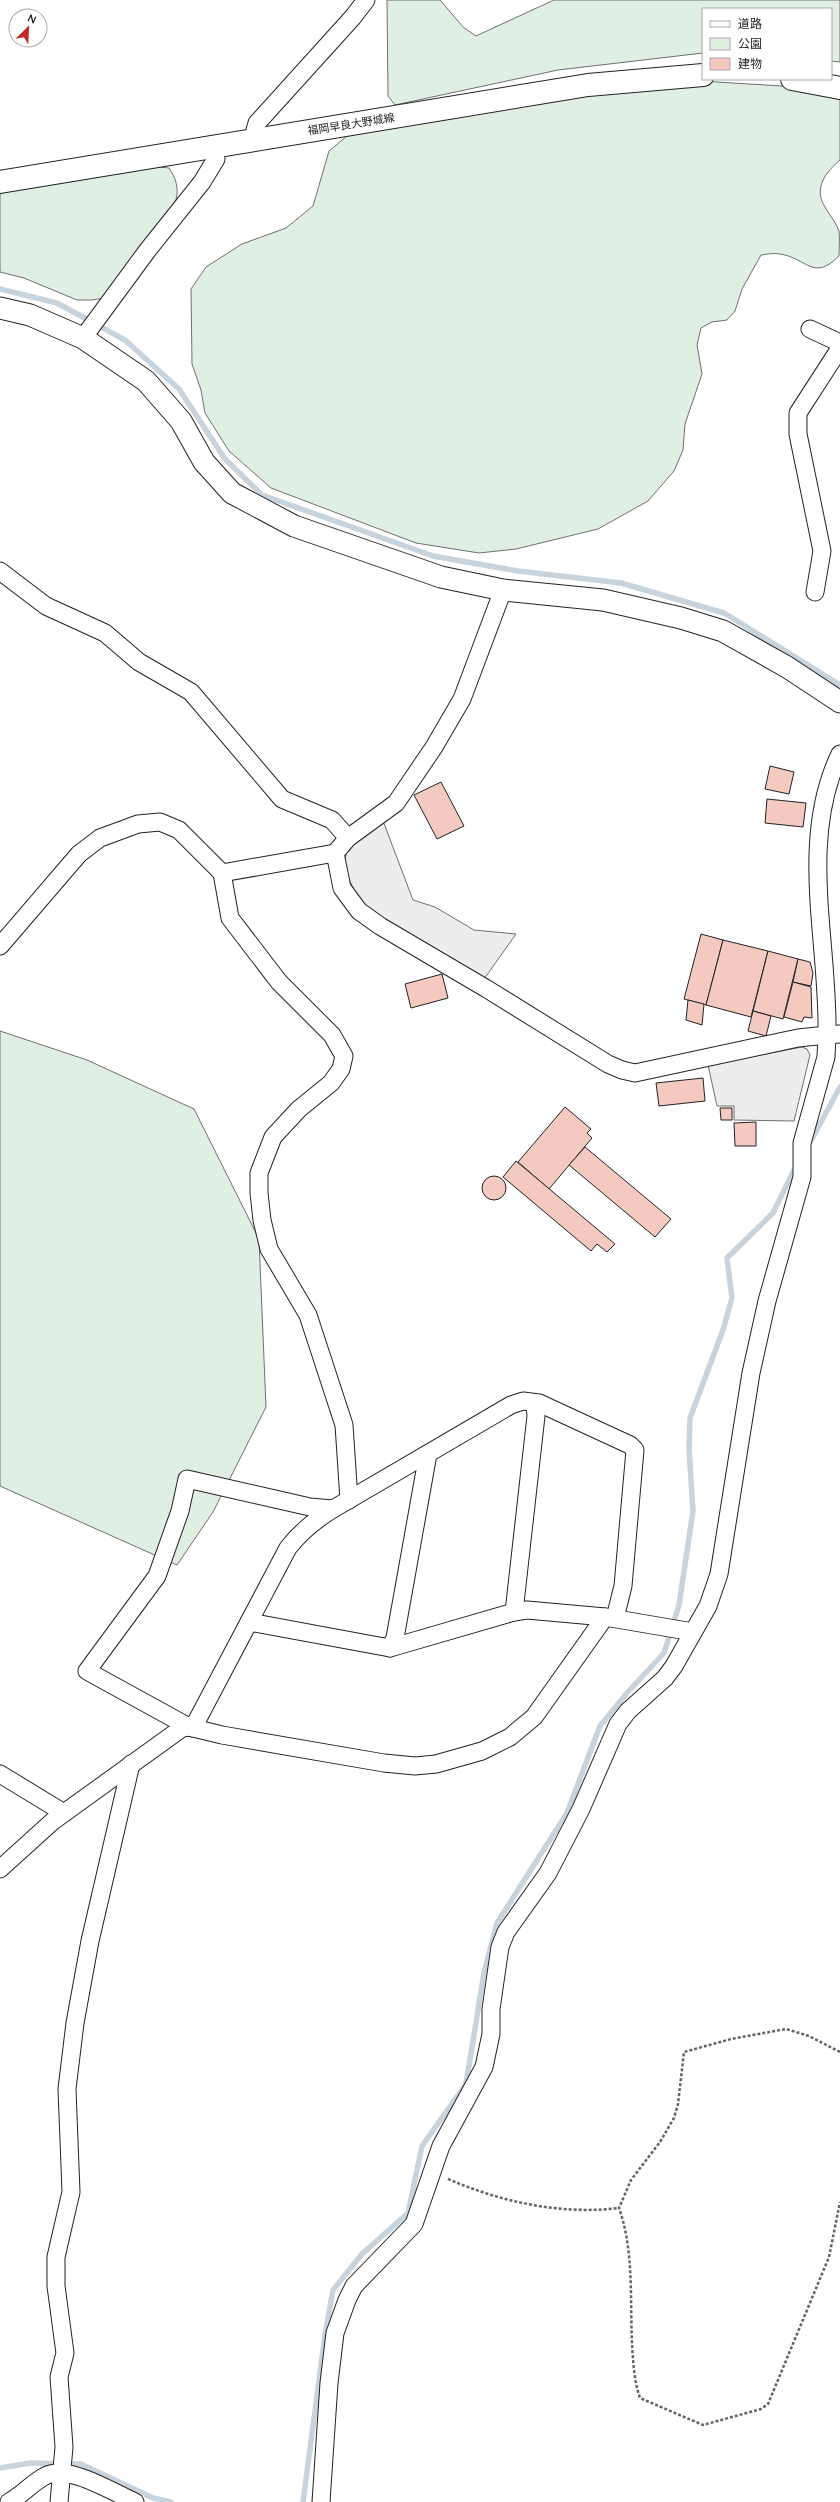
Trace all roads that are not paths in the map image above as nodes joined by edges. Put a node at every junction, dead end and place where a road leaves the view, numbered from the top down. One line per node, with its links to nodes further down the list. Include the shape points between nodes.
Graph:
1 (366, 0): 5 (street, via 354,17 258,123)
2 (702, 76): 5 (main road, 福岡早良大野城線, via 588,85)
3 (797, 80): 4 (main road)
4 (840, 88)
5 (255, 139): 6 (main road, 福岡早良大野城線)
6 (214, 146): 7 (main road, 福岡早良大野城線); 10 (street, via 216,159 202,182 146,251)
7 (0, 182)
8 (0, 308): 10 (street, via 30,315)
9 (810, 329): 11 (street)
10 (83, 338): 14 (street, via 146,382 181,421 204,462 232,493 256,508 294,526 441,576)
11 (840, 343)
12 (840, 348): 15 (street, via 798,413 798,434 822,551)
13 (0, 571): 18 (street, via 46,606 105,633 139,662 191,692 282,799 332,820)
14 (503, 590): 16 (street, via 603,600 681,618 723,631 787,667); 18 (street, via 462,700 434,747 396,803)
15 (815, 592)
16 (840, 702)
17 (840, 754): 22 (street, via 822,802 819,841 820,916 828,1010)
18 (348, 838): 19 (street)
19 (335, 853): 20 (street); 22 (street, via 342,888 359,911 608,1064 622,1070 635,1073 798,1038)
20 (222, 873): 21 (street, via 179,830 160,822 138,824 100,838 79,854); 25 (street, via 230,918 279,982 332,1034 344,1056 341,1068 331,1083 299,1109 273,1137 260,1173 259,1193 262,1220 270,1249 308,1315 344,1426)
21 (0, 946)
22 (835, 1034): 30 (street, via 802,1143 802,1177 767,1301 751,1373 723,1560 708,1606)
23 (535, 1402): 24 (street, via 523,1401 511,1405); 27 (street, via 536,1416); 28 (street, via 630,1445 635,1450 623,1586)
24 (428, 1454): 25 (street); 31 (street, via 396,1630)
25 (349, 1500): 26 (street)
26 (333, 1510): 29 (street, via 298,1534); 32 (street, via 187,1479 180,1511 157,1576 87,1671)
27 (514, 1612): 28 (street, via 527,1610); 31 (street)
28 (610, 1617): 30 (street); 32 (street, via 534,1717 510,1737 461,1758 415,1766 384,1763 222,1735)
29 (249, 1622): 31 (street); 32 (street)
30 (693, 1632): 41 (street, via 665,1678 628,1711 618,1724 581,1809 548,1873 506,1932 500,1947 491,2009 491,2034 484,2067 447,2133 430,2171 414,2224 354,2286 335,2333)
31 (390, 1648)
32 (191, 1727): 33 (street, via 174,1733)
33 (131, 1764): 35 (street); 37 (street, via 90,1941 75,2023 67,2089 71,2192 56,2257 56,2286 65,2353 59,2377 63,2422)
34 (0, 1774): 35 (street)
35 (64, 1813): 36 (street)
36 (0, 1869)
37 (62, 2474): 38 (street, via 46,2475); 39 (street); 40 (street, via 76,2475)
38 (9, 2502)
39 (59, 2502)
40 (135, 2502)
41 (320, 2502)

